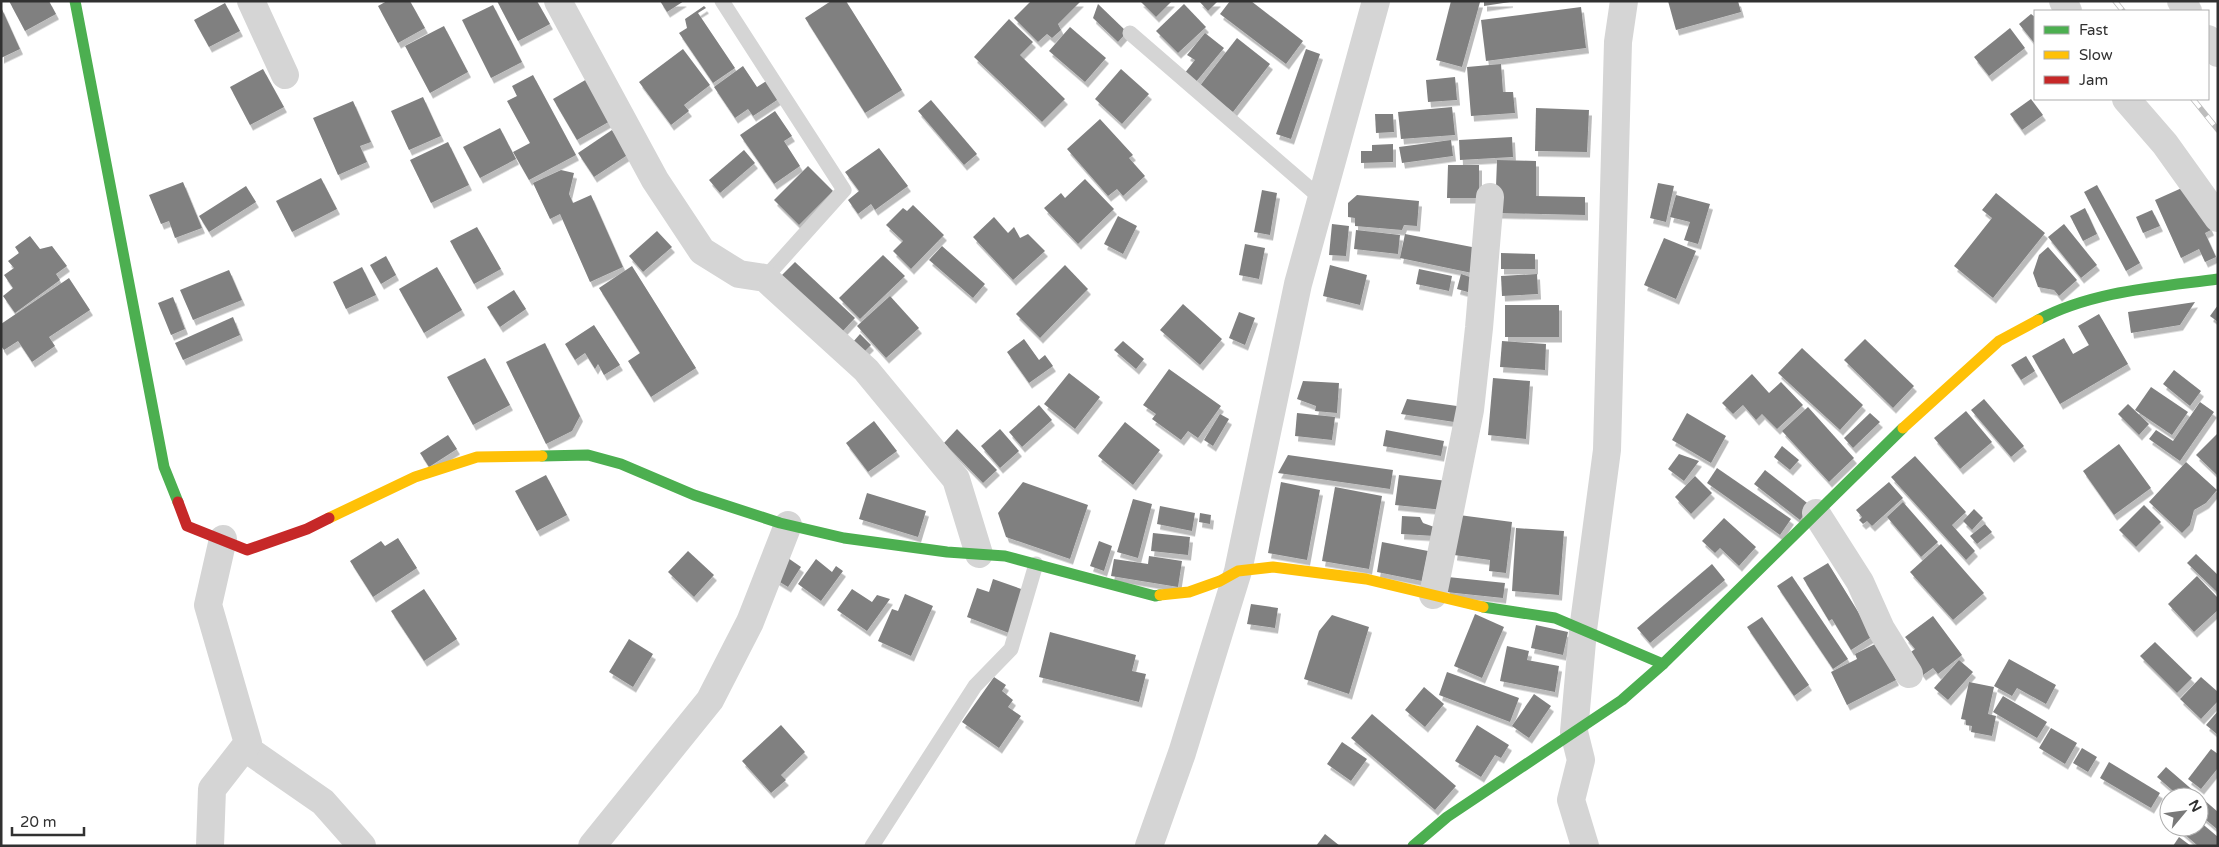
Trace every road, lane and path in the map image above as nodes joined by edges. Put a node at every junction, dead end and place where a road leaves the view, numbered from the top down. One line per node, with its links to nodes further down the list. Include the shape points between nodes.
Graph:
1 (75, 1): 19 (street, via 164,467 187,526)
2 (251, 1): 10 (street)
3 (558, 1): 15 (street, via 655,180 702,251 739,274)
4 (722, 1): 15 (lane, via 844,190)
5 (1376, 1): 13 (street)
6 (1624, 1): 24 (street, via 1618,42 1607,450)
7 (1130, 33): 13 (lane)
8 (2209, 40): 9 (street)
9 (2218, 53)
10 (285, 75)
11 (2127, 100): 14 (street, via 2165,144)
12 (1490, 197): 23 (street, via 1470,410)
13 (1323, 200): 22 (street, via 1298,284)
14 (2218, 218)
15 (765, 278): 20 (street, via 866,370 956,479)
16 (2218, 279): 17 (street, via 2137,290 2062,307 1999,341 1870,457)
17 (1816, 513): 25 (street); 26 (street, via 1860,582 1881,628)
18 (788, 525): 19 (street, via 694,495 621,464 588,455 540,454 477,457 415,477 307,529 247,550); 20 (street, via 844,538); 31 (street, via 750,622 710,700)
19 (223, 539): 29 (street, via 208,605 248,743 212,789)
20 (979, 554): 21 (street, via 1005,556)
21 (1036, 564): 22 (street, via 1155,596 1188,592); 32 (lane, via 1011,649 975,686)
22 (1238, 571): 23 (street, via 1273,567 1366,579); 33 (street, via 1182,753)
23 (1433, 595): 24 (street, via 1472,605 1555,618)
24 (1584, 630): 25 (street); 27 (street)
25 (1664, 664): 27 (street, via 1622,700)
26 (1908, 674)
27 (1574, 732): 34 (street, via 1447,817); 35 (street, via 1580,760 1571,800)
28 (251, 752): 30 (street, via 323,802)
29 (210, 846)
30 (362, 846)
31 (592, 846)
32 (872, 846)
33 (1149, 846)
34 (1413, 846)
35 (1585, 846)

